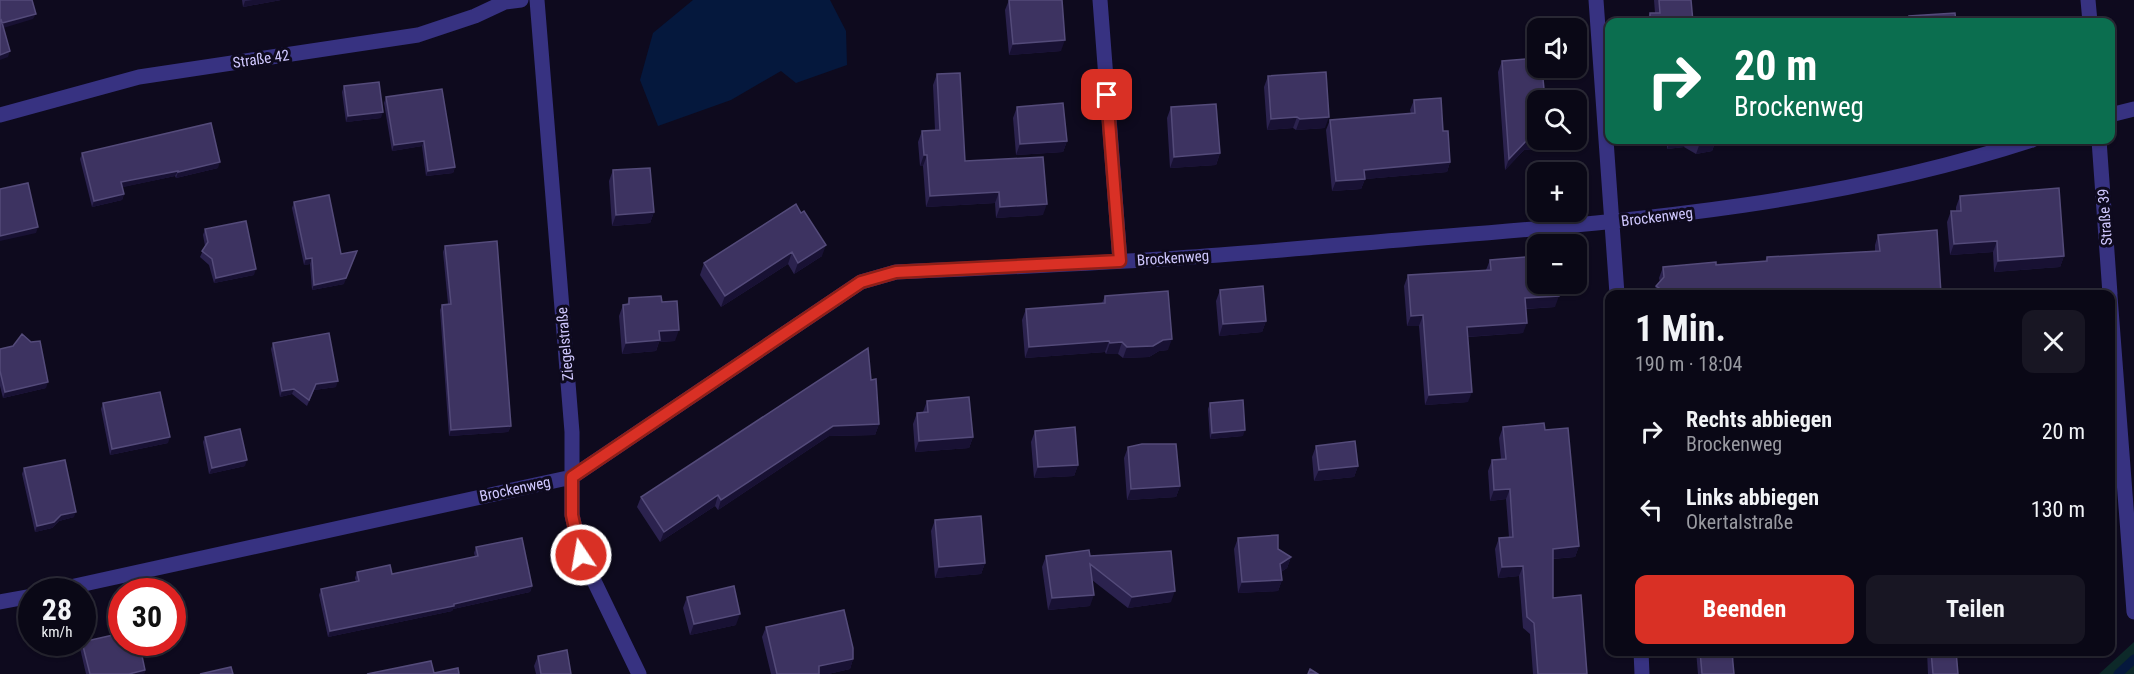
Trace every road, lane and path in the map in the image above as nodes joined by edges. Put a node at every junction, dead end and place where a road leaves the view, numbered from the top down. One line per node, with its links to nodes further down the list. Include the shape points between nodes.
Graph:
1 (520, 0): 9 (street, Straße 42, via 418,35 139,77)
2 (537, 0): 19 (street, Ziegelstraße, via 572,432)
3 (1100, 0): 15 (street)
4 (1596, 0): 10 (street)
5 (2088, 0): 6 (street)
6 (2090, 18)
7 (2134, 109): 8 (street)
8 (2115, 114)
9 (0, 115)
10 (1605, 125)
11 (1606, 144): 14 (street)
12 (2020, 144): 14 (street, Brockenweg, via 1860,185 1738,207)
13 (2099, 144): 17 (street, Straße 39)
14 (1612, 223): 15 (street, Brockenweg); 16 (street)
15 (1120, 261): 19 (street, Brockenweg, via 896,272 861,282)
16 (1617, 290)
17 (2110, 290)
18 (2115, 361): 23 (street, Straße 39)
19 (572, 477): 20 (street, Brockenweg); 25 (street, Ziegelstraße, via 572,515 581,555)
20 (96, 581)
21 (18, 599): 22 (street)
22 (0, 602)
23 (2134, 612)
24 (1641, 656): 26 (street)
25 (639, 674)
26 (1642, 674)

